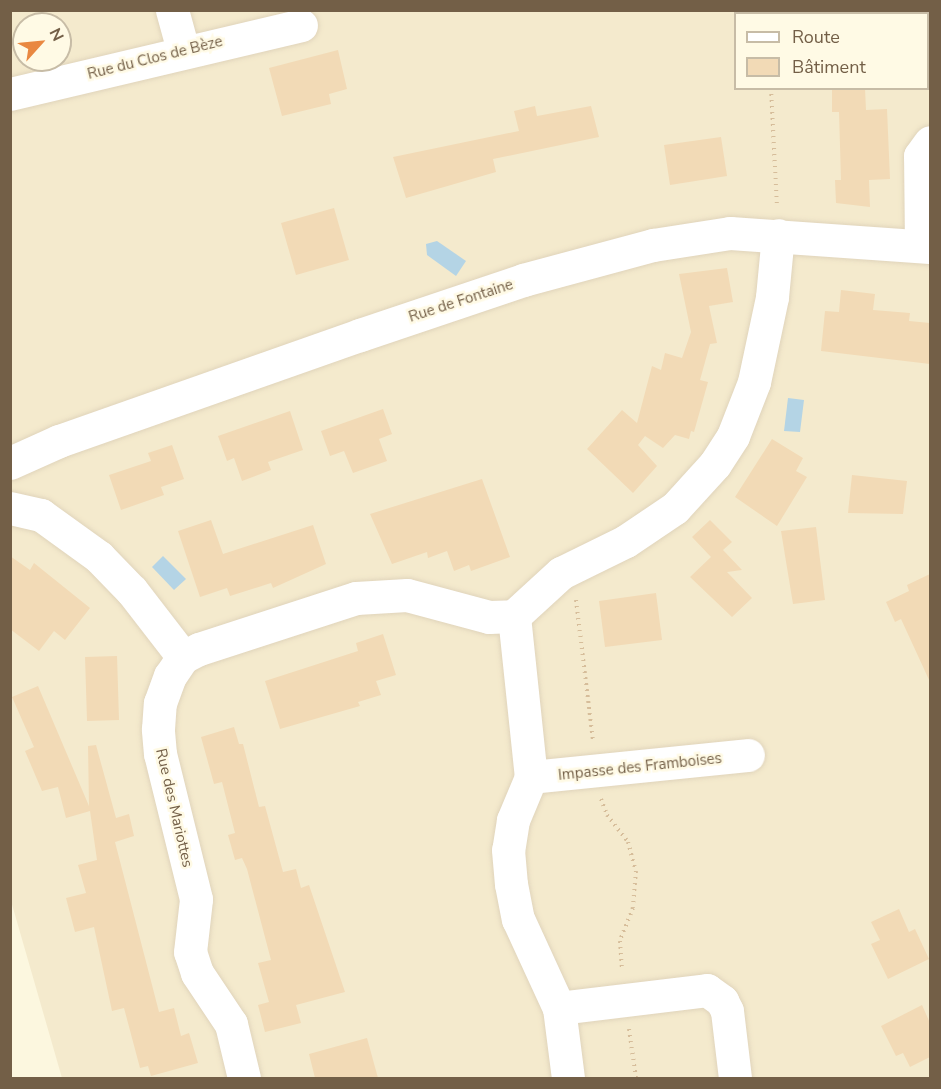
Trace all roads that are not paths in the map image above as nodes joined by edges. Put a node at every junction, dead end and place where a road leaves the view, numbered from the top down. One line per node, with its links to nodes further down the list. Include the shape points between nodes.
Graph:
1 (172, 10): 3 (street)
2 (301, 25): 3 (street, Rue du Clos de Bèze)
3 (183, 50): 4 (street, Rue du Clos de Bèze)
4 (10, 94)
5 (930, 142): 7 (street, via 920,156)
6 (778, 235): 7 (street, Rue de Fontaine); 8 (street, Rue de Fontaine, via 730,233 691,238 556,270 360,334); 10 (street, via 772,297 754,382 733,435 716,464 675,508 653,524 561,573)
7 (926, 246)
8 (10, 462)
9 (10, 508): 11 (street, via 41,515 99,557 139,599)
10 (514, 616): 11 (street, via 489,617 387,593 356,598); 13 (street)
11 (183, 657): 15 (street, Rue des Mariottes, via 170,676 160,703 160,754 196,899 190,952 197,974 231,1024)
12 (748, 755): 13 (street, Impasse des Framboises)
13 (531, 777): 14 (street, via 513,820 508,850 511,884 518,919)
14 (559, 1008): 16 (street); 17 (street, via 696,988 716,995 727,1011)
15 (244, 1078)
16 (568, 1078)
17 (735, 1078)

